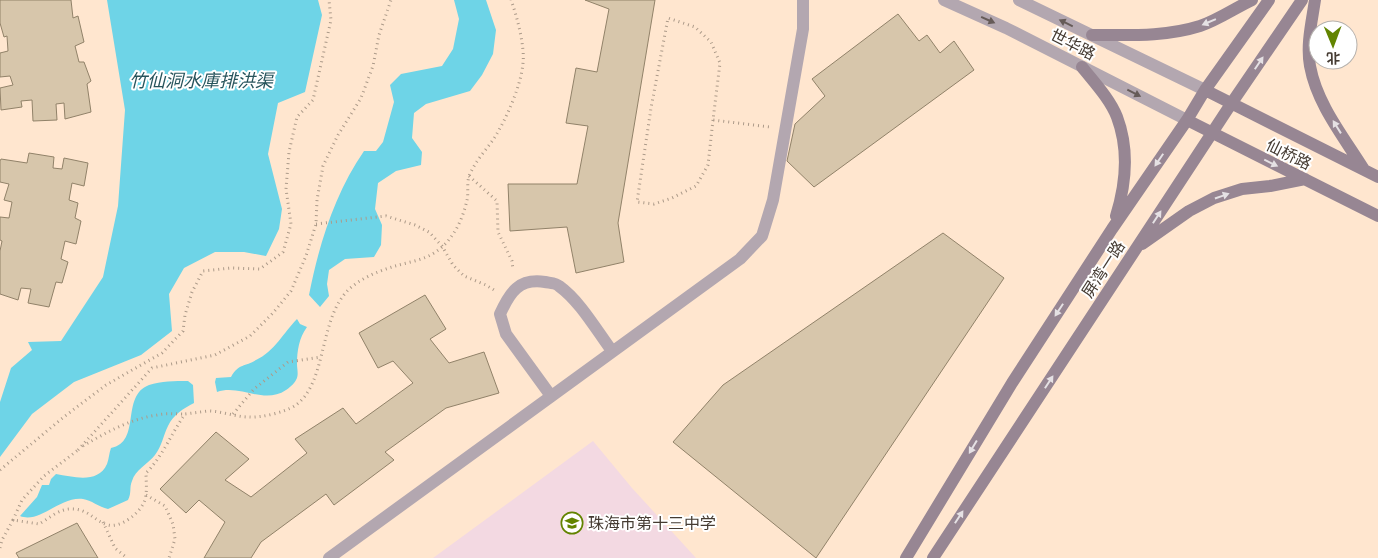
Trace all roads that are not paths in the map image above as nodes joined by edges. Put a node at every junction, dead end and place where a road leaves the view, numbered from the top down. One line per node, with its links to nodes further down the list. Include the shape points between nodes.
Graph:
1 (803, 0): 20 (street, via 802,29 773,200 762,236 740,259)
2 (944, 0): 9 (street, 世华路, one-way to 9)
3 (1019, 0): 8 (street, 世华路, one-way to 3)
4 (1252, 0): 8 (main road, one-way to 8, via 1200,26 1172,33)
5 (1269, 0): 10 (main road, 屏湾一路)
6 (1302, 0): 11 (main road, 屏湾一路, one-way to 6)
7 (1315, 0): 14 (main road, one-way to 7, via 1316,92 1310,64 1309,35)
8 (1092, 35): 10 (street, 世华路)
9 (1082, 67): 12 (street, 世华路, one-way to 12); 18 (main road, via 1117,116 1124,143 1125,172)
10 (1205, 90): 11 (main road, 仙桥路); 12 (main road, 屏湾一路)
11 (1231, 104): 13 (main road, 屏湾一路); 14 (main road, 仙桥路)
12 (1187, 120): 13 (main road, 仙桥路); 18 (main road, 屏湾一路, one-way to 18)
13 (1212, 134): 16 (main road, 仙桥路, one-way to 16); 19 (main road, 屏湾一路, one-way to 13)
14 (1363, 168): 15 (main road, 仙桥路)
15 (1378, 177)
16 (1305, 179): 17 (main road, 仙桥路); 19 (main road, one-way to 16, via 1214,198 1242,189)
17 (1378, 216)
18 (1112, 229): 23 (main road, 屏湾一路, one-way to 23, via 1012,383)
19 (1136, 248): 24 (main road, 屏湾一路, one-way to 19)
20 (612, 352): 21 (street); 21 (street, via 574,300 558,284 533,280 512,293 500,314 506,334)
21 (551, 396): 22 (street)
22 (329, 558)
23 (906, 558)
24 (932, 558)

